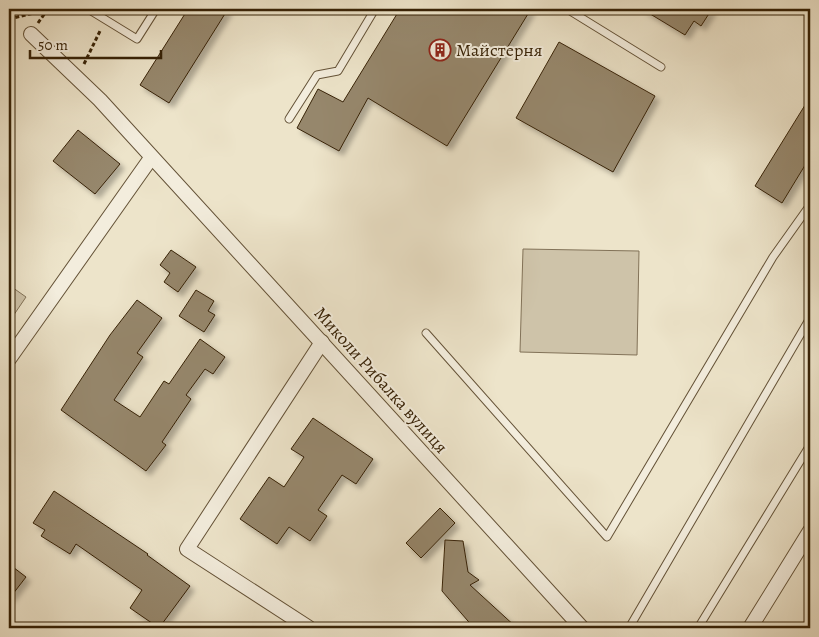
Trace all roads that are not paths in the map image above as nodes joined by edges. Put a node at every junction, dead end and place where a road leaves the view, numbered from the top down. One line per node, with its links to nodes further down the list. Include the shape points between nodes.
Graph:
1 (88, 9): 2 (lane, via 137,39)
2 (156, 9)
3 (375, 9): 7 (lane, via 338,71 317,74)
4 (567, 9): 6 (lane)
5 (31, 34): 8 (street, Миколи Рибалка вулиця, via 100,100)
6 (661, 67)
7 (289, 119)
8 (151, 158): 12 (street, Миколи Рибалка вулиця); 13 (street)
9 (810, 205): 11 (lane, via 773,257 607,537)
10 (810, 318): 18 (lane)
11 (426, 333)
12 (322, 342): 16 (street, via 187,548); 17 (street, Миколи Рибалка вулиця)
13 (9, 359)
14 (810, 445): 19 (lane)
15 (810, 531): 20 (street)
16 (309, 628)
17 (582, 628)
18 (629, 628)
19 (698, 628)
20 (750, 628)

